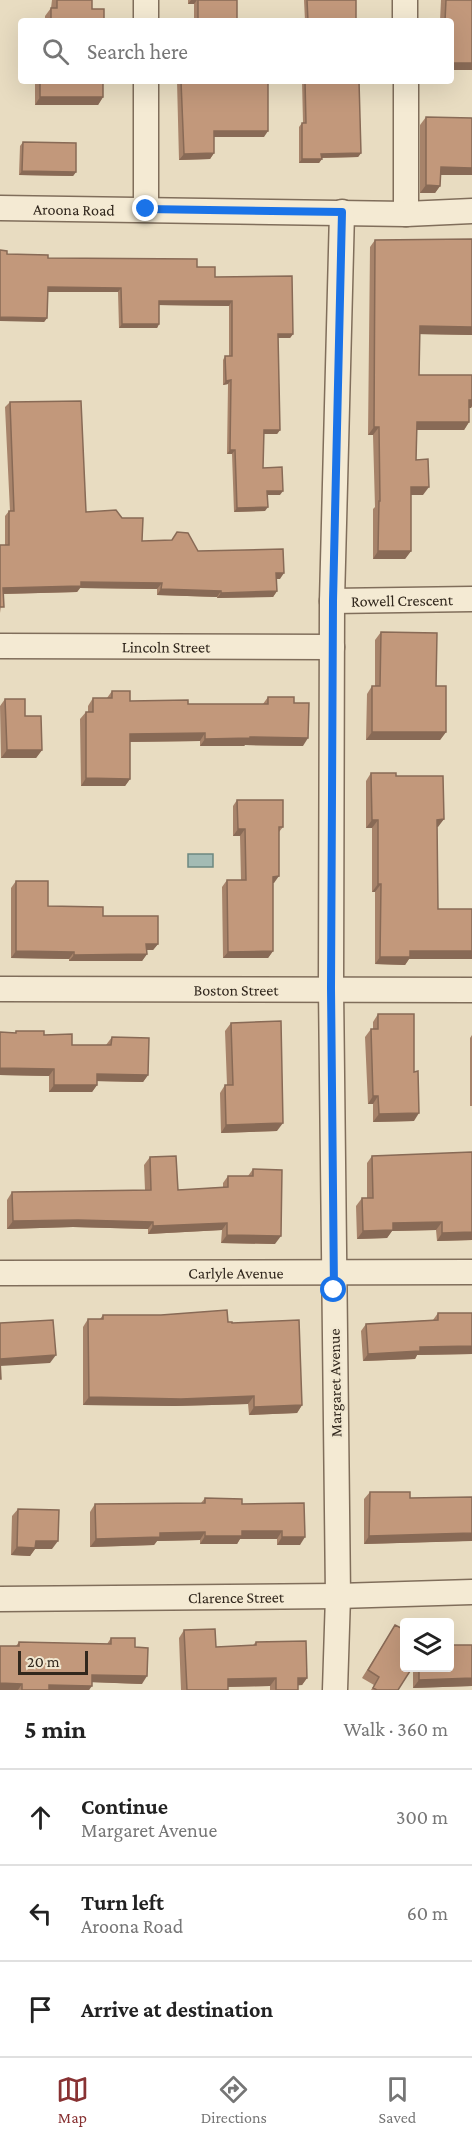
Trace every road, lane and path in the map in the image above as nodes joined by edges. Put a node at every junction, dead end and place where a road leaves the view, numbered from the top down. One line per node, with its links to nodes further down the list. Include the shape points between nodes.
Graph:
1 (146, 0): 3 (street)
2 (405, 0): 4 (street)
3 (146, 18)
4 (405, 18)
5 (146, 84): 8 (street)
6 (406, 84): 11 (street)
7 (0, 208): 8 (street, Aroona Road)
8 (146, 209): 9 (street, Aroona Road)
9 (342, 212): 11 (street, Aroona Road); 13 (street, Margaret Avenue)
10 (472, 212): 11 (street, Aroona Road)
11 (406, 214)
12 (472, 599): 13 (street, Rowell Crescent)
13 (333, 601): 15 (street, Margaret Avenue)
14 (0, 646): 15 (street, Lincoln Street)
15 (332, 647): 16 (street, Margaret Avenue)
16 (331, 988): 17 (street, Boston Street); 18 (street, Boston Street); 21 (street, Margaret Avenue)
17 (0, 989)
18 (472, 990)
19 (472, 1272): 21 (street, Carlyle Avenue)
20 (0, 1273): 21 (street, Carlyle Avenue)
21 (334, 1273): 23 (street, Margaret Avenue)
22 (472, 1592): 23 (street, Clarence Street)
23 (338, 1596): 24 (street, Clarence Street); 25 (street, Margaret Avenue)
24 (0, 1599)
25 (335, 1690)

